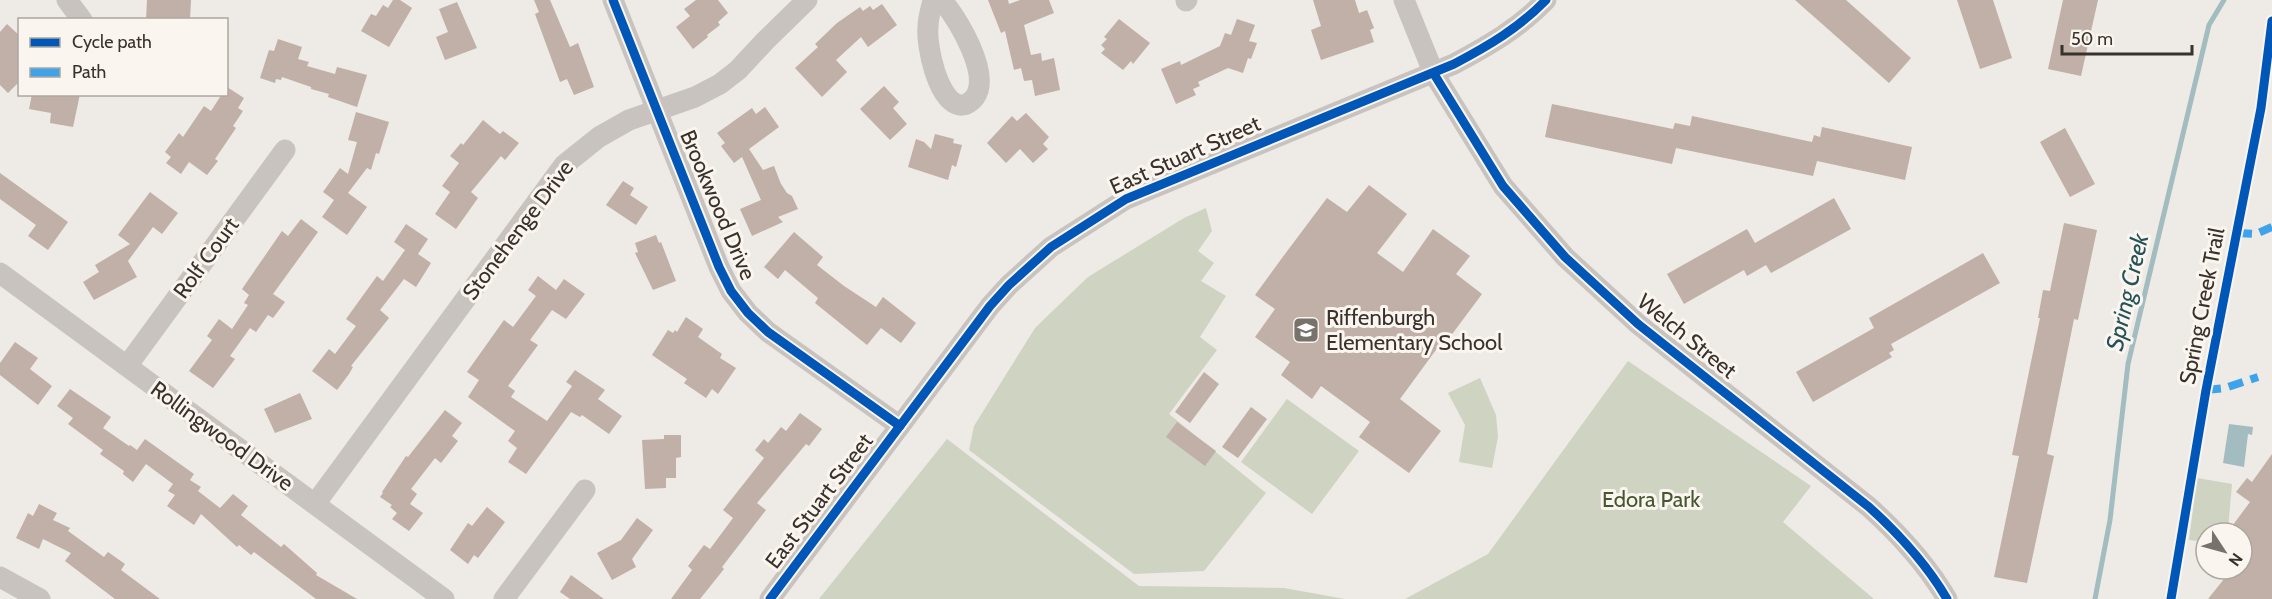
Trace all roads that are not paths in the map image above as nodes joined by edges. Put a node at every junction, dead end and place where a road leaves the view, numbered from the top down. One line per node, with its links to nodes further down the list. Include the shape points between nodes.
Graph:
1 (68, 0): 8 (street)
2 (613, 0): 10 (street, Brookwood Drive)
3 (807, 0): 10 (street, Stonehenge Drive, via 720,84 695,97)
4 (933, 0): 5 (street, via 927,28 937,78 944,94 959,105 967,104 978,91 979,71 956,18)
5 (942, 0)
6 (1404, 0): 9 (street, Welch Street)
7 (1546, 0): 9 (street, East Stuart Street, via 1499,40)
8 (81, 18)
9 (1434, 74): 14 (street, East Stuart Street, via 1126,199 1086,223 1051,247 996,299); 22 (street, Welch Street, via 1503,186 1565,257 1638,324 1869,507 1928,567)
10 (656, 109): 14 (street, Brookwood Drive, via 731,291 768,332); 16 (street, Stonehenge Drive, via 599,137 564,165)
11 (285, 150): 13 (street, Rolf Court)
12 (0, 273): 13 (street, Rollingwood Drive)
13 (126, 366): 16 (street, Rollingwood Drive)
14 (900, 426): 21 (street, East Stuart Street)
15 (585, 490): 20 (street)
16 (315, 504): 19 (street, Rollingwood Drive)
17 (0, 577): 18 (street)
18 (40, 599)
19 (444, 599)
20 (504, 599)
21 (770, 599)
22 (1947, 599)

